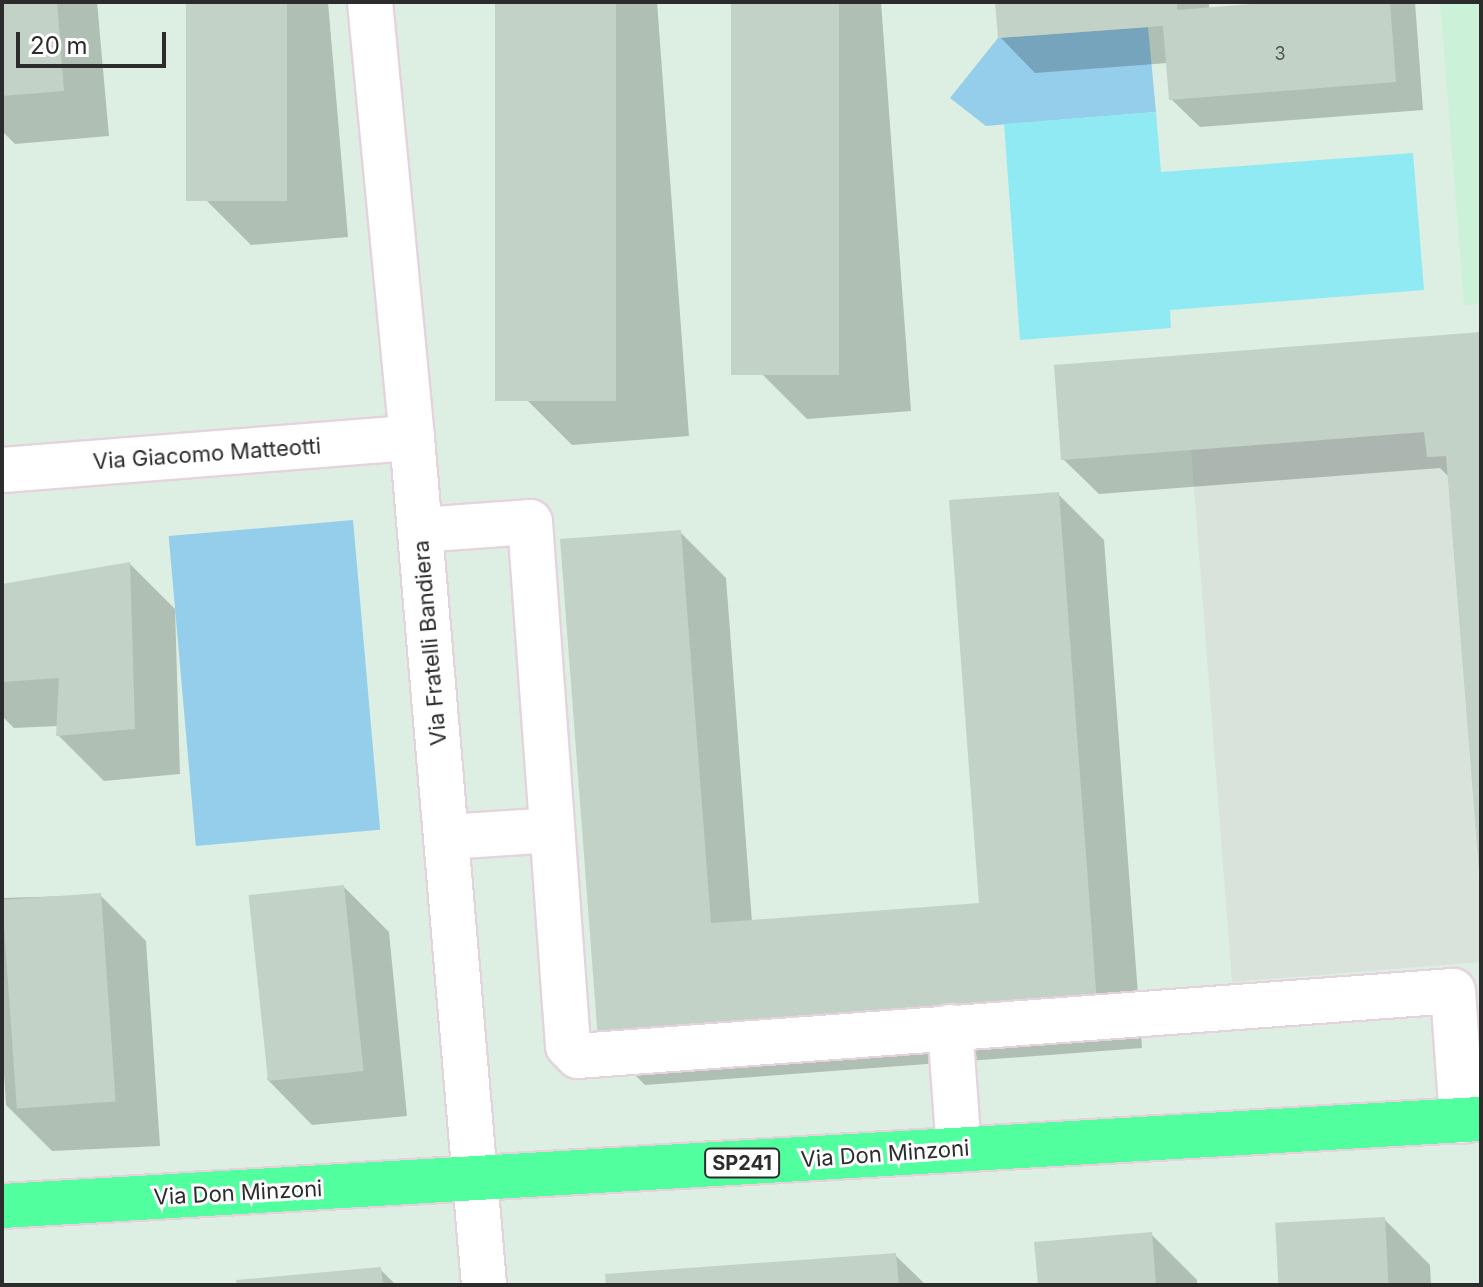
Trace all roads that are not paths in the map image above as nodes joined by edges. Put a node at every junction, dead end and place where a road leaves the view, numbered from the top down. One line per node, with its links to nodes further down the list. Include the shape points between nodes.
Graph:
1 (370, 2): 2 (street, Via Fratelli Bandiera)
2 (412, 438): 3 (street, Via Giacomo Matteotti); 4 (street, Via Fratelli Bandiera)
3 (2, 470)
4 (420, 530): 5 (street, via 530,522); 6 (street, Via Fratelli Bandiera)
5 (552, 830): 6 (street); 7 (street, via 568,1046 578,1056)
6 (447, 837): 10 (street, Via Fratelli Bandiera)
7 (950, 1027): 8 (street, via 1453,991); 9 (street)
8 (1472, 1120): 9 (main road, Via Don Minzoni / SP241)
9 (959, 1149): 10 (main road, Via Don Minzoni / SP241)
10 (476, 1181): 11 (main road, Via Don Minzoni / SP241); 12 (street, Via Fratelli Bandiera)
11 (2, 1206)
12 (484, 1285)

